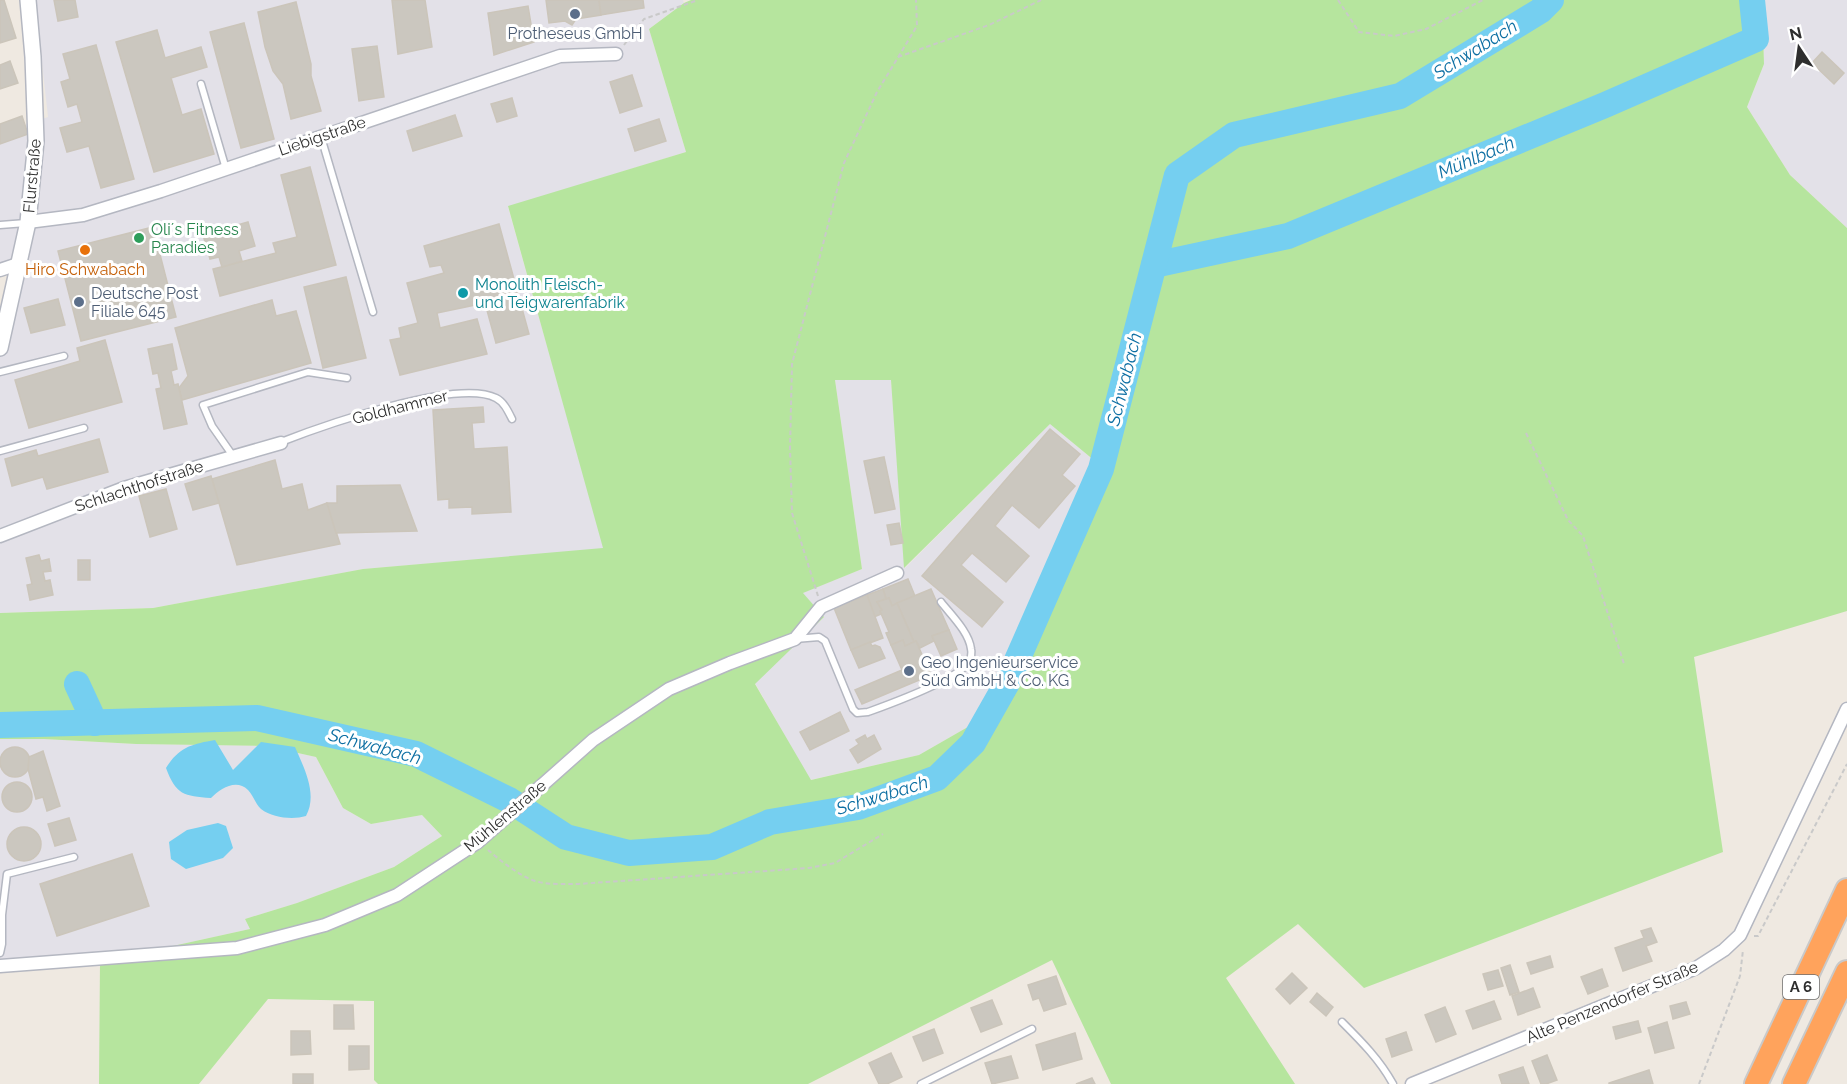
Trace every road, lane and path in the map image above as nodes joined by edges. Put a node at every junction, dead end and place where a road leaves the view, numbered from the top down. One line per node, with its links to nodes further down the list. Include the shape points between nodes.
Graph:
1 (28, 0): 12 (street, Flurstraße, via 36,141)
2 (698, 0): 7 (path, via 644,19)
3 (916, 0): 8 (path, via 917,26)
4 (1041, 0): 8 (path, via 989,25)
5 (1338, 0): 6 (path, via 1359,32 1394,36 1426,29)
6 (1483, 0)
7 (616, 54): 10 (street, Liebigstraße, via 560,56)
8 (898, 57): 30 (path, via 844,163 792,364 792,513)
9 (201, 84): 11 (lane)
10 (321, 137): 11 (street, Liebigstraße); 16 (lane)
11 (226, 169): 12 (street, Liebigstraße, via 83,215)
12 (28, 222): 13 (lane); 14 (street, Flurstraße)
13 (0, 225)
14 (18, 264): 15 (street); 17 (street, Flurstraße)
15 (0, 270)
16 (373, 312)
17 (0, 348)
18 (64, 356): 19 (lane)
19 (0, 372)
20 (347, 378): 26 (lane, via 308,372 203,405 212,426)
21 (512, 419): 24 (lane, Goldhammer, via 494,396 455,393 400,404)
22 (84, 428): 25 (lane)
23 (1526, 433): 32 (path, via 1568,520 1583,536)
24 (280, 442): 26 (street, Schlachthofstraße)
25 (0, 451)
26 (234, 456): 27 (street, Schlachthofstraße, via 124,489)
27 (0, 536)
28 (897, 573): 30 (street)
29 (941, 602): 31 (lane, via 967,637 972,650 970,661 941,681 868,712 857,713 853,709 825,641 819,637)
30 (821, 607): 31 (street)
31 (795, 639): 36 (street, Mühlenstraße, via 669,689 593,740)
32 (1624, 664)
33 (1847, 709): 39 (street, Alte Penzendorfer Straße)
34 (1847, 764): 39 (path, via 1758,936)
35 (883, 834): 36 (path, via 835,863 809,868 578,884 535,880 504,863)
36 (478, 842): 41 (street, Mühlenstraße, via 397,895 325,925 237,948)
37 (74, 857): 40 (lane, via 7,874)
38 (1847, 890): 49 (highway, A 6)
39 (1740, 934): 47 (street, Alte Penzendorfer Straße, via 1696,968); 48 (path, via 1744,951 1740,976)
40 (0, 953)
41 (0, 966)
42 (1847, 972): 50 (highway, A 6)
43 (1342, 1022): 46 (lane, via 1370,1051)
44 (1032, 1029): 45 (lane)
45 (921, 1084)
46 (1393, 1084)
47 (1412, 1084)
48 (1699, 1084)
49 (1756, 1084)
50 (1794, 1084)

